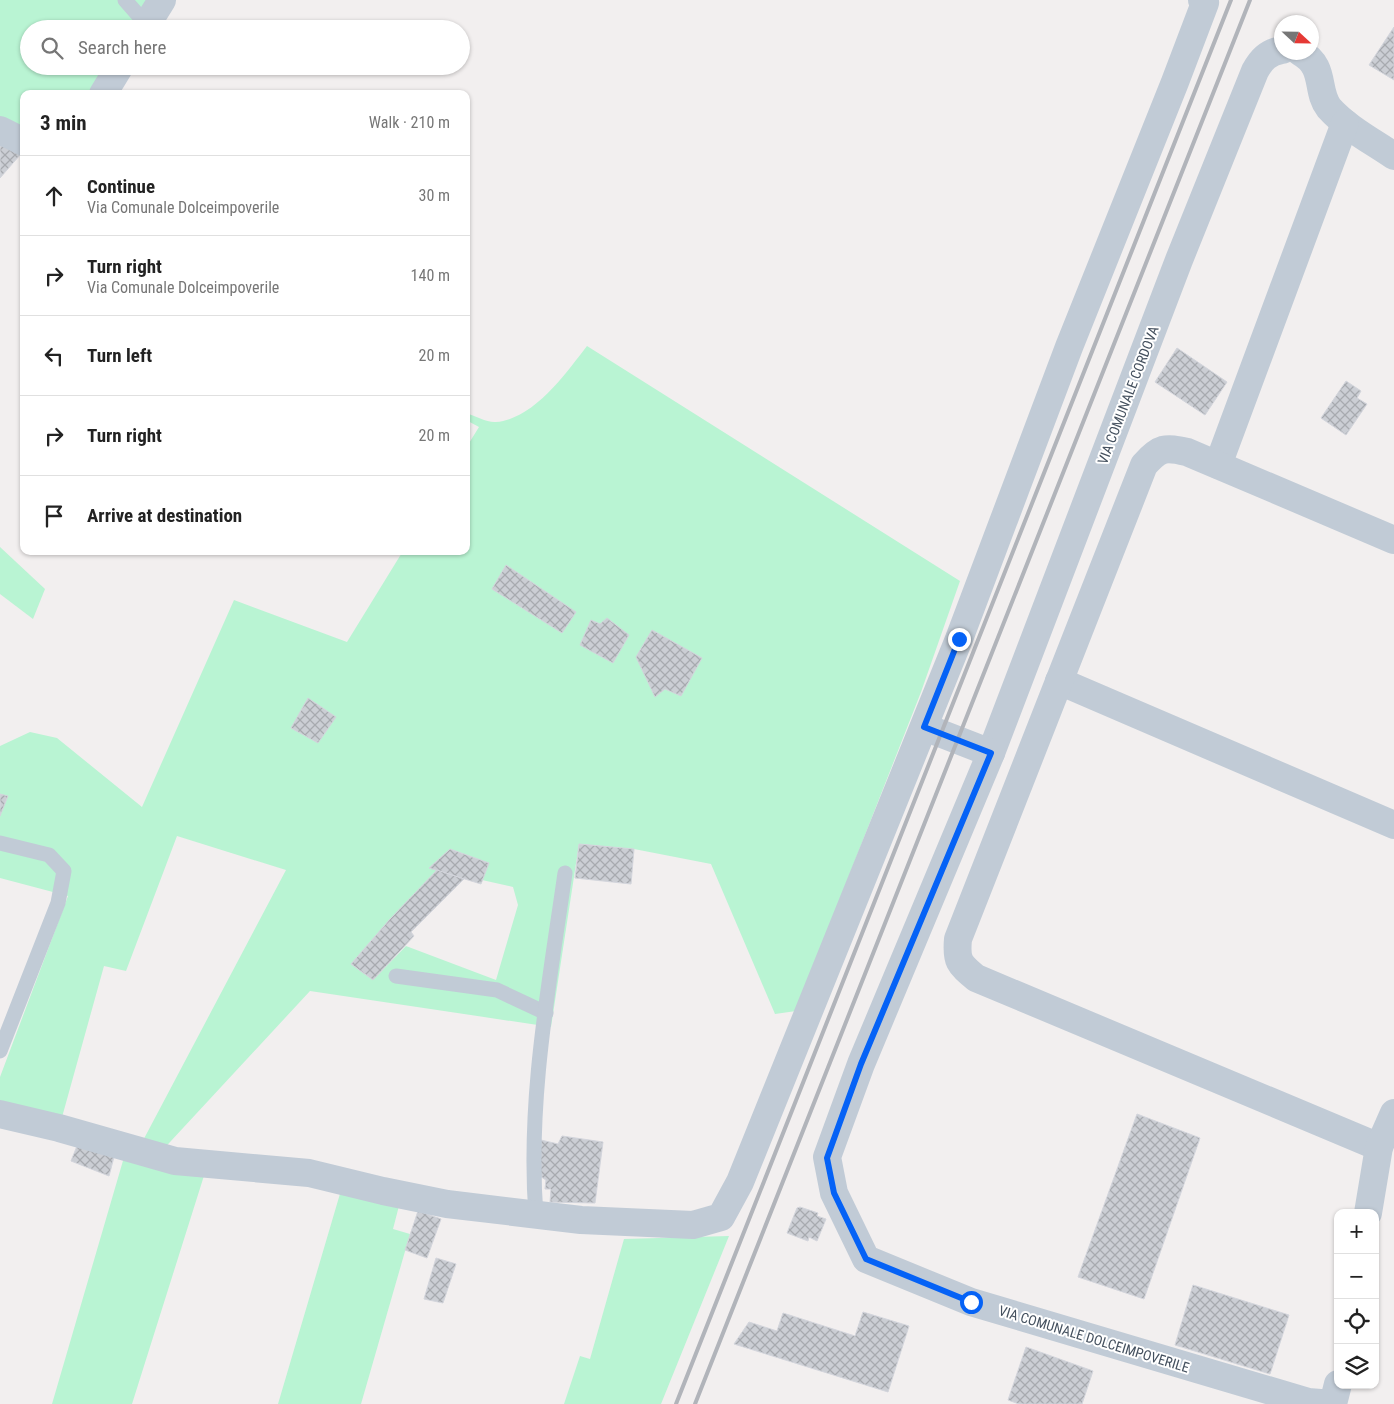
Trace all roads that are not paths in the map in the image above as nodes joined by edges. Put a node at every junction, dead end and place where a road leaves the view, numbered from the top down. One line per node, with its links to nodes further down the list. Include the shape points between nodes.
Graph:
1 (125, 0): 4 (lane)
2 (162, 0): 5 (street)
3 (1202, 0): 17 (street, via 1205,2 1182,64 1069,347)
4 (140, 20)
5 (149, 20)
6 (1274, 53): 18 (street, VIA COMUNALE CORDOVA, via 1260,62 1255,72)
7 (1310, 60): 10 (street, via 1319,74 1328,106)
8 (116, 75): 9 (street)
9 (109, 90)
10 (1345, 123): 13 (street); 14 (street)
11 (0, 130): 12 (street)
12 (20, 140)
13 (1394, 156)
14 (1218, 465): 15 (street); 16 (street, via 1170,448 1155,453 1144,465)
15 (1394, 540)
16 (1059, 681): 19 (street); 27 (street, via 958,939 956,955 963,967 976,978)
17 (928, 728): 18 (street); 29 (street, via 740,1182 722,1217 693,1225)
18 (985, 750): 31 (street, VIA COMUNALE DOLCEIMPOVERILE, via 827,1158 834,1193 866,1259 971,1302 1308,1402)
19 (1394, 825)
20 (0, 842): 24 (lane, via 49,855 64,871 58,903)
21 (565, 873): 23 (lane)
22 (396, 976): 23 (lane, via 497,990)
23 (546, 1012): 29 (lane, via 538,1072 533,1179)
24 (0, 1051)
25 (1394, 1113): 27 (street)
26 (0, 1114): 29 (street, via 175,1161 309,1173 447,1204)
27 (1380, 1147): 28 (street)
28 (1369, 1209)
29 (536, 1216)
30 (1337, 1389): 31 (street)
31 (1333, 1404)

